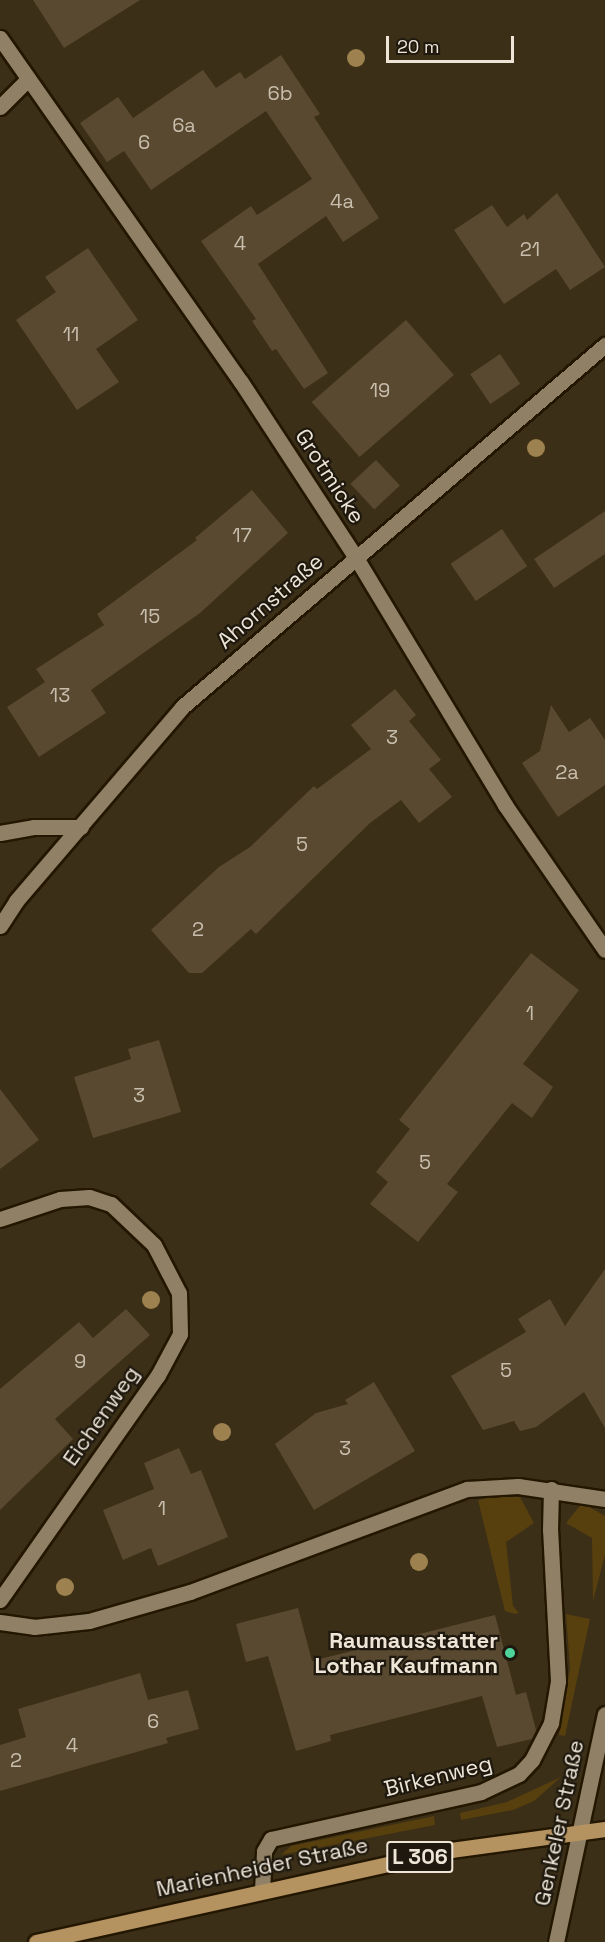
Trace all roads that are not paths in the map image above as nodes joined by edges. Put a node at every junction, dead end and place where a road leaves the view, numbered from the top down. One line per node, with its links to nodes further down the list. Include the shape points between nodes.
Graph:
1 (0, 38): 2 (street, Grotmicke)
2 (28, 79): 3 (street); 5 (street, Grotmicke, via 241,382)
3 (0, 107)
4 (605, 345): 5 (street, Ahornstraße)
5 (355, 556): 6 (street, Ahornstraße, via 182,707); 9 (street, Grotmicke, via 505,805)
6 (81, 827): 7 (street, via 34,827); 8 (street, Ahornstraße, via 16,901)
7 (0, 833)
8 (0, 926)
9 (605, 950)
10 (0, 1219): 13 (street, Eichenweg, via 60,1199 89,1197 111,1204 154,1245 179,1293 180,1334 158,1375)
11 (551, 1489): 12 (street); 14 (street, via 519,1486 467,1490 190,1592 89,1622 34,1627); 18 (street, Birkenweg, via 558,1681 551,1723 532,1760 519,1774 481,1792 272,1839 264,1851)
12 (605, 1499)
13 (0, 1600)
14 (0, 1622)
15 (605, 1714): 17 (street, Genkeler Straße)
16 (605, 1829): 17 (main road, Marienheider Straße / L 306)
17 (580, 1831): 18 (main road, Marienheider Straße / L 306, via 451,1850); 20 (street, Genkeler Straße)
18 (262, 1890): 19 (main road, Marienheider Straße / L 306)
19 (36, 1942)
20 (556, 1942)

